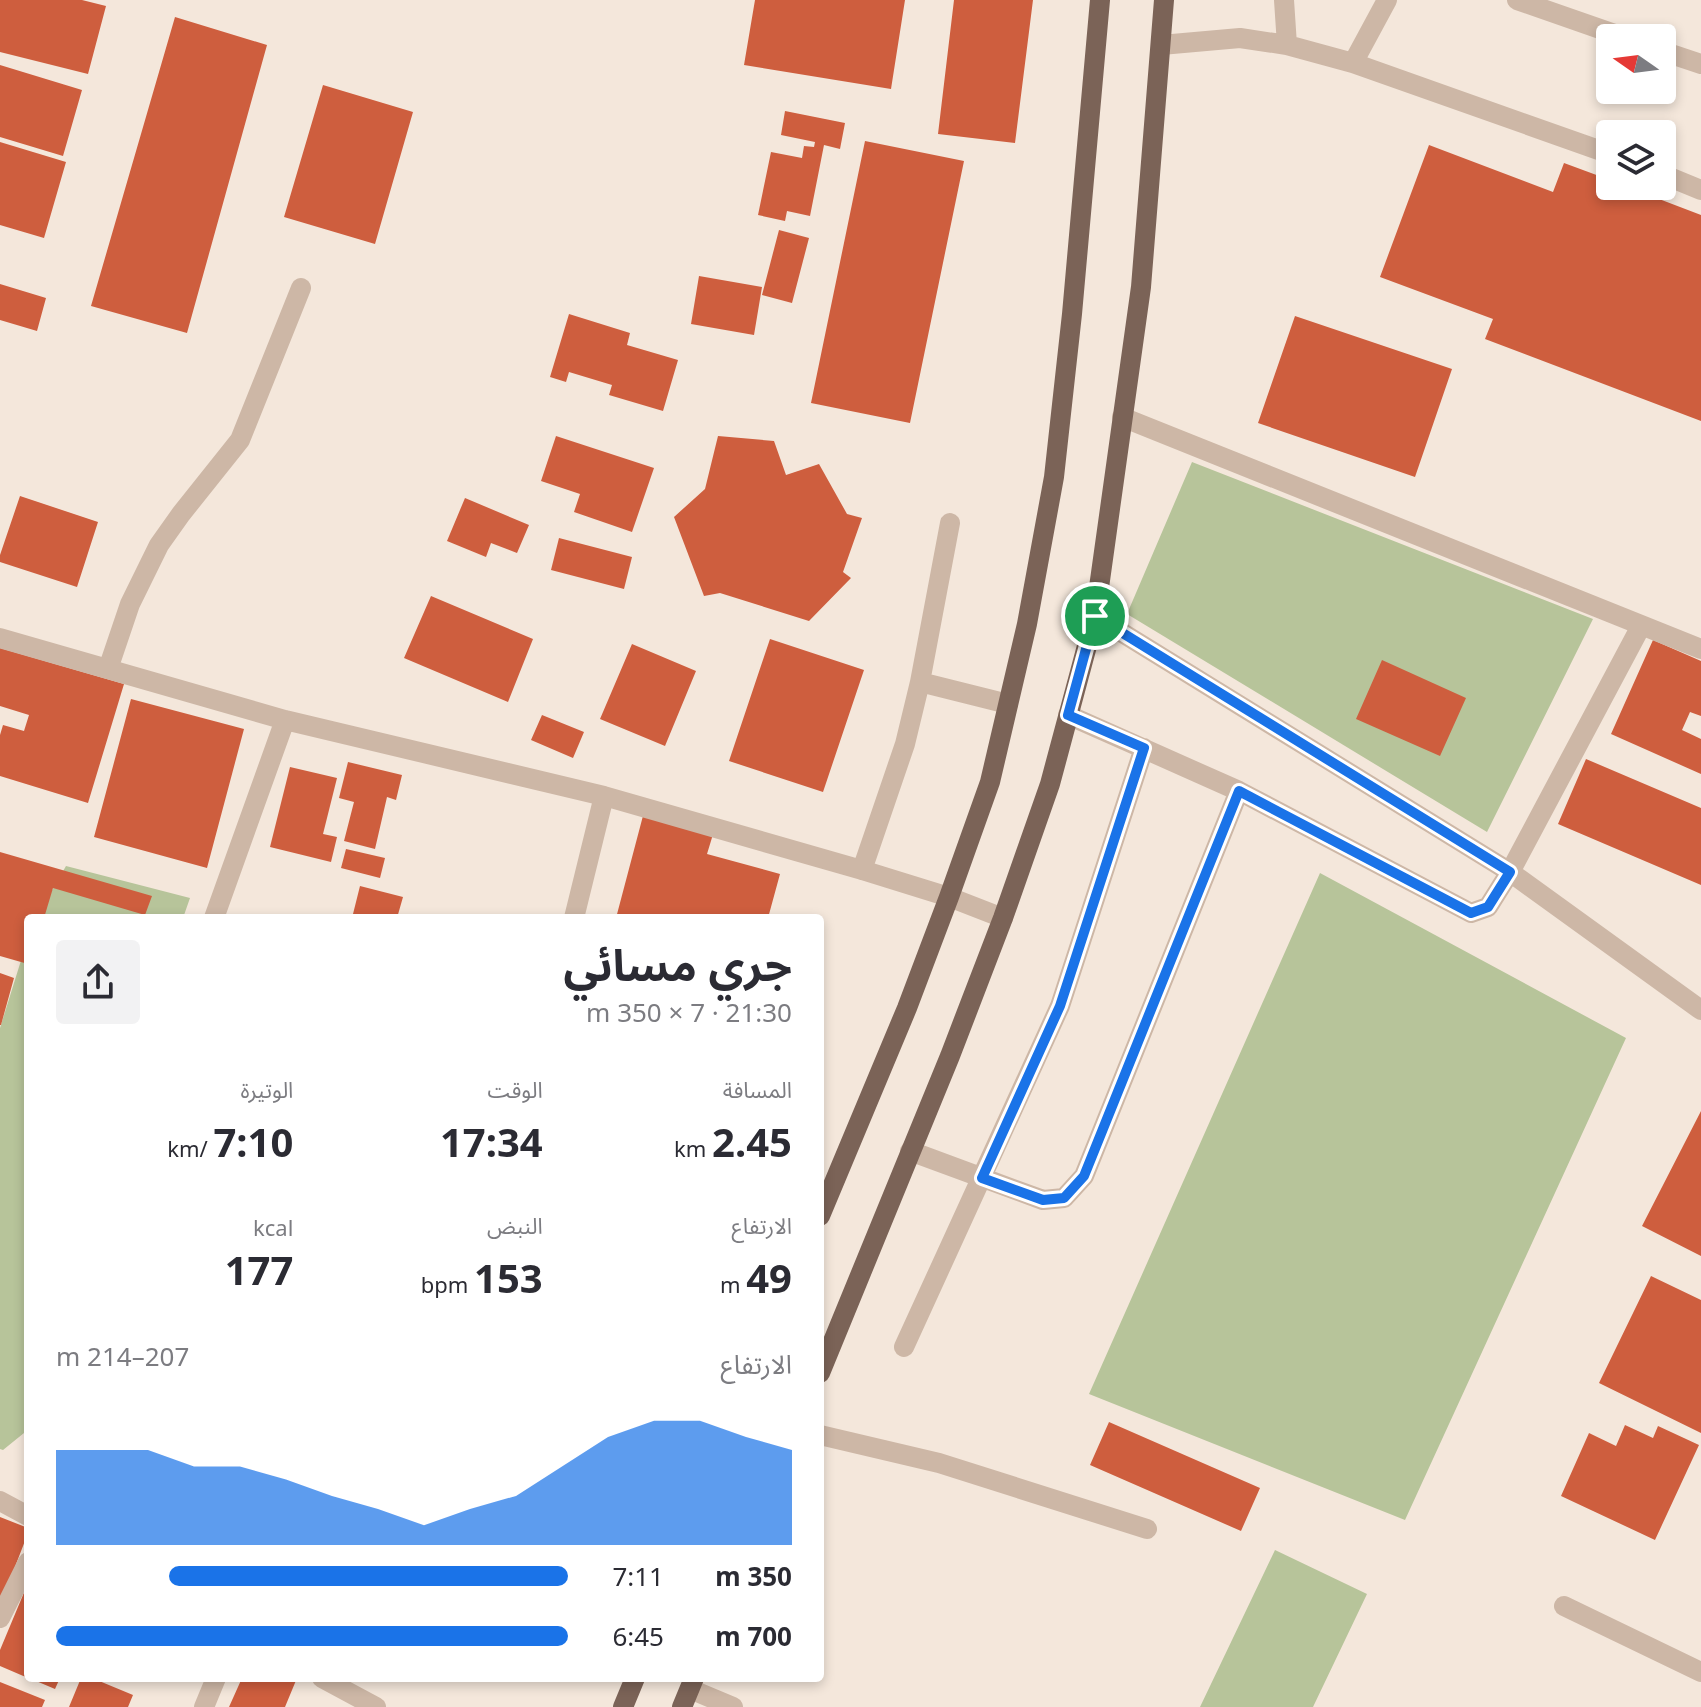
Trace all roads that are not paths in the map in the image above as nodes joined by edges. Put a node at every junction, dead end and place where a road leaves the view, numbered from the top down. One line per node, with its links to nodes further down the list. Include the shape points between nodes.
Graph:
1 (1100, 0): 24 (main road, via 1054,477)
2 (1164, 0): 7 (main road)
3 (1284, 0): 8 (street)
4 (1387, 0): 10 (street)
5 (1517, 0): 6 (street)
6 (1596, 28)
7 (1161, 45): 8 (street, via 1240,38); 16 (main road, via 1141,287)
8 (1287, 45): 10 (street)
9 (1676, 56): 11 (street)
10 (1353, 63): 12 (street)
11 (1701, 64)
12 (1596, 149)
13 (1676, 180): 14 (street)
14 (1701, 190)
15 (301, 288): 22 (street, via 240,440 159,545 130,604)
16 (1122, 417): 18 (main road); 19 (street)
17 (950, 523): 23 (street)
18 (1095, 616): 25 (main road); 31 (street)
19 (1641, 626): 21 (street); 31 (street)
20 (0, 638): 22 (street)
21 (1701, 649)
22 (108, 669): 26 (street)
23 (920, 682): 24 (street); 30 (street)
24 (1008, 704): 32 (main road, via 990,782)
25 (1068, 715): 27 (street); 35 (main road)
26 (285, 720): 29 (street); 33 (street)
27 (1144, 748): 28 (street); 38 (street, via 1060,1006)
28 (1239, 791): 31 (street, via 1471,913 1488,907); 38 (street, via 1084,1176 1064,1198 1043,1200)
29 (604, 796): 30 (street); 34 (street)
30 (862, 870): 32 (street)
31 (1510, 872): 36 (street)
32 (949, 897): 35 (street); 39 (main road)
33 (215, 914)
34 (575, 914)
35 (1003, 918): 37 (main road)
36 (1701, 1010)
37 (910, 1151): 38 (street); 41 (main road)
38 (982, 1178): 40 (street)
39 (824, 1206)
40 (904, 1347)
41 (824, 1363)
42 (824, 1436): 45 (street, via 939,1463)
43 (0, 1501): 44 (street)
44 (24, 1514)
45 (1147, 1529)
46 (24, 1570): 48 (street)
47 (1564, 1606): 49 (street)
48 (0, 1618)
49 (1701, 1672)
50 (214, 1682): 54 (street)
51 (329, 1682): 55 (street)
52 (633, 1682): 56 (main road)
53 (689, 1691): 57 (street)
54 (204, 1707)
55 (376, 1707)
56 (623, 1707)
57 (733, 1707)

